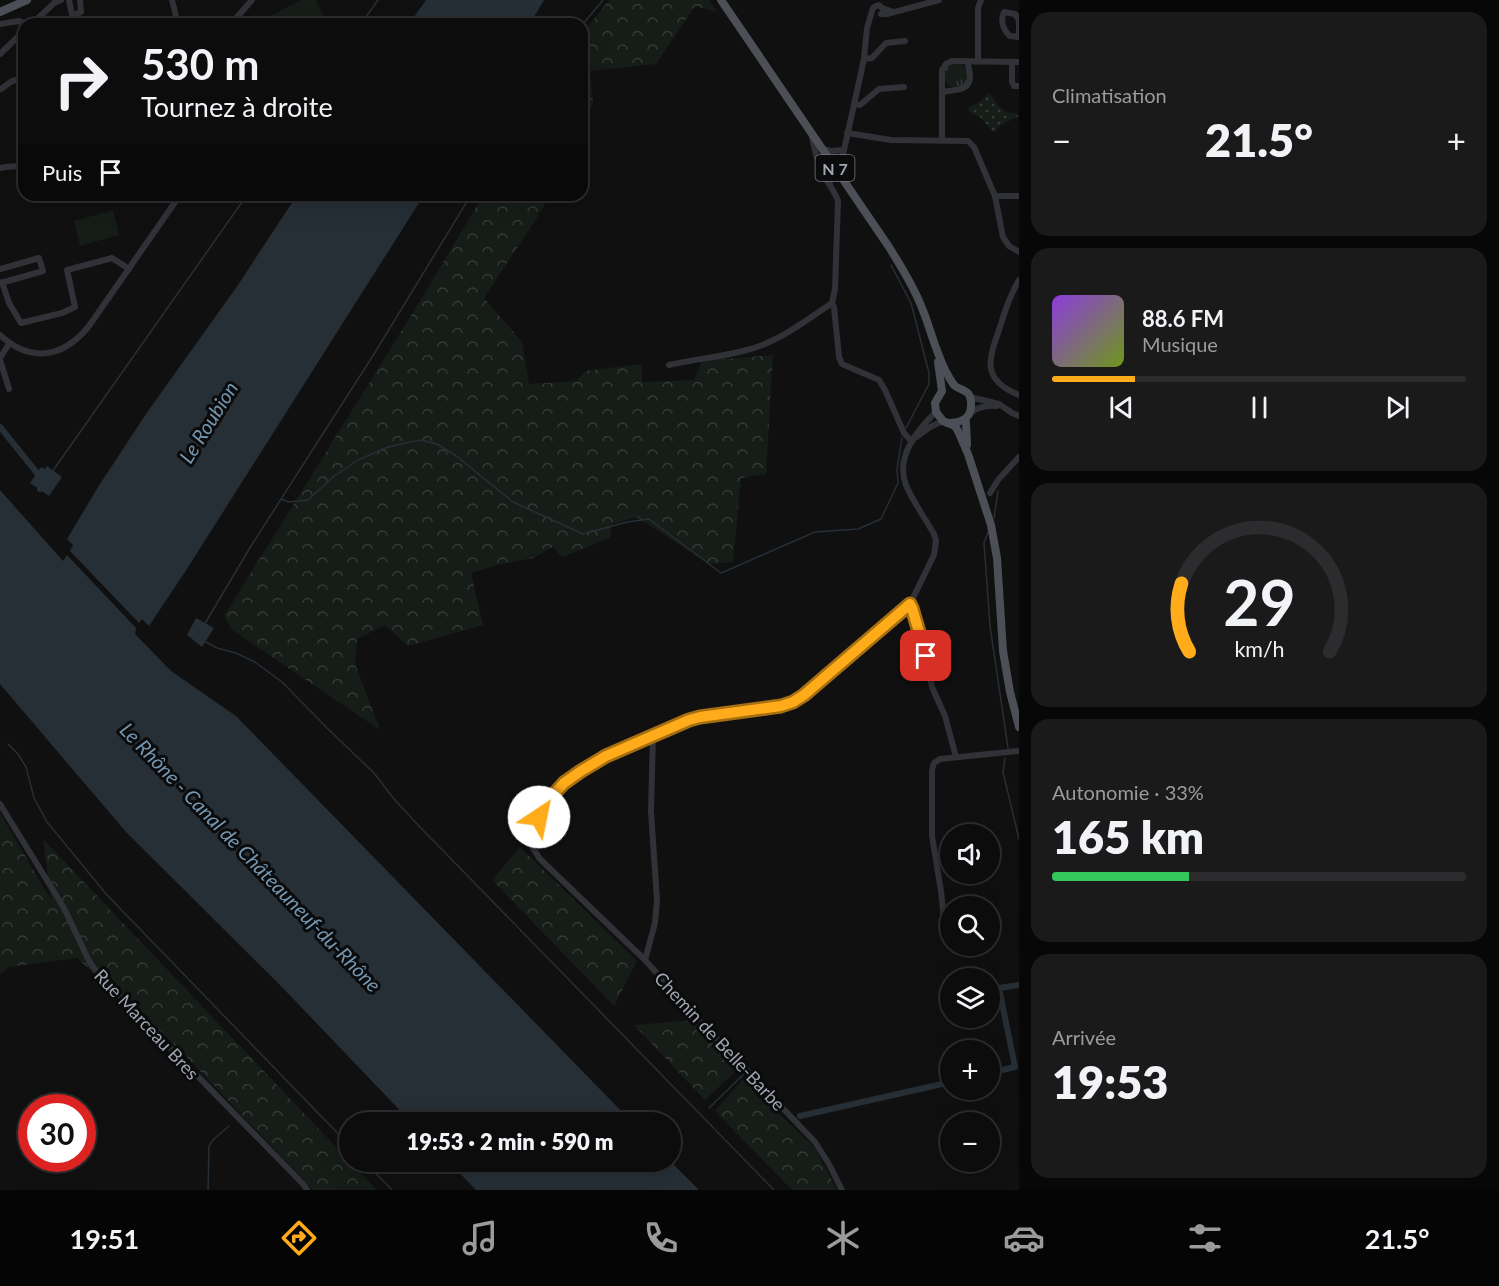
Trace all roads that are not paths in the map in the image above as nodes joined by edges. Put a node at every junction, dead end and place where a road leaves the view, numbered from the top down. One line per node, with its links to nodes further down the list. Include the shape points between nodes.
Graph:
1 (20, 0): 14 (main road)
2 (27, 0): 14 (main road)
3 (61, 0): 16 (street)
4 (69, 0): 15 (street)
5 (80, 0): 15 (street, via 81,12)
6 (173, 0): 17 (street)
7 (252, 0): 18 (street)
8 (721, 0): 36 (main road, N 7)
9 (939, 0): 12 (street, via 887,14)
10 (974, 0): 13 (street)
11 (981, 0): 13 (street)
12 (877, 8): 24 (street, via 869,20)
13 (978, 8): 26 (street)
14 (4, 10)
15 (72, 16)
16 (38, 18)
17 (177, 18)
18 (236, 18)
19 (18, 21): 20 (street)
20 (0, 24)
21 (18, 37): 23 (street)
22 (904, 41): 24 (street, via 886,43 872,58)
23 (0, 54)
24 (864, 59): 35 (street)
25 (966, 61): 26 (street); 29 (street, via 946,64); 32 (street, via 970,80 963,88)
26 (978, 61): 27 (street)
27 (1016, 62): 30 (street, via 1012,82)
28 (18, 80): 33 (street)
29 (942, 80): 32 (street); 34 (street)
30 (1019, 86)
31 (904, 87): 35 (street, via 879,89 860,105)
32 (951, 91): 34 (street)
33 (1, 92)
34 (942, 92): 38 (street)
35 (854, 104): 37 (street)
36 (811, 133): 39 (main road, N 7); 44 (street, via 821,170)
37 (847, 133): 38 (street, via 891,140); 40 (street)
38 (942, 140): 45 (street, via 968,141 974,147)
39 (822, 149): 40 (street); 43 (main road, N 7)
40 (843, 150): 43 (street)
41 (18, 166): 42 (street)
42 (0, 168)
43 (839, 173): 44 (street, via 829,180); 56 (main road, N 7, via 907,276)
44 (832, 188): 53 (street, via 838,201)
45 (995, 196): 46 (street); 48 (street, via 1003,237)
46 (1019, 196)
47 (176, 201): 50 (street)
48 (1019, 252)
49 (0, 269): 52 (street, via 39,258 43,271)
50 (129, 269): 52 (street, via 112,258 67,270 75,307 21,323); 55 (street, via 80,338 71,344 45,354)
51 (1019, 280): 62 (street, via 1011,293 990,362 999,384)
52 (1, 283)
53 (832, 303): 58 (street, via 764,344); 69 (street, via 842,364 879,380 904,433)
54 (0, 335): 55 (street)
55 (9, 344): 57 (street)
56 (934, 344): 59 (main road, N 7); 61 (main road, N 7)
57 (0, 359): 60 (street)
58 (669, 365)
59 (956, 386): 61 (main road); 63 (main road)
60 (9, 389)
61 (942, 391): 65 (main road, via 935,403)
62 (1019, 395)
63 (970, 397): 64 (street); 67 (main road)
64 (1004, 407): 66 (street); 67 (street, via 984,406)
65 (936, 412): 68 (main road); 69 (street)
66 (1019, 416)
67 (967, 417): 68 (main road, via 957,423); 70 (main road)
68 (946, 422): 69 (street, via 930,427); 70 (main road, via 955,426)
69 (913, 440): 73 (street, via 903,466 906,484 936,541 934,555)
70 (968, 454): 74 (main road, via 993,536 1003,651)
71 (1019, 457): 72 (street)
72 (990, 492)
73 (910, 604): 75 (street, via 793,702 700,717); 77 (street)
74 (1019, 727)
75 (653, 735): 80 (street, Chemin de Belle-Barbe, via 651,812 657,900); 80 (street, via 606,756 564,783 528,836 540,859)
76 (1019, 752): 77 (street)
77 (956, 757): 79 (street, via 940,759 932,770 932,836)
78 (0, 804): 81 (street, Rue Marceau Bres, via 64,908 98,974)
79 (942, 896)
80 (645, 960): 82 (street, Chemin de Belle-Barbe, via 815,1142)
81 (307, 1190)
82 (842, 1190)

